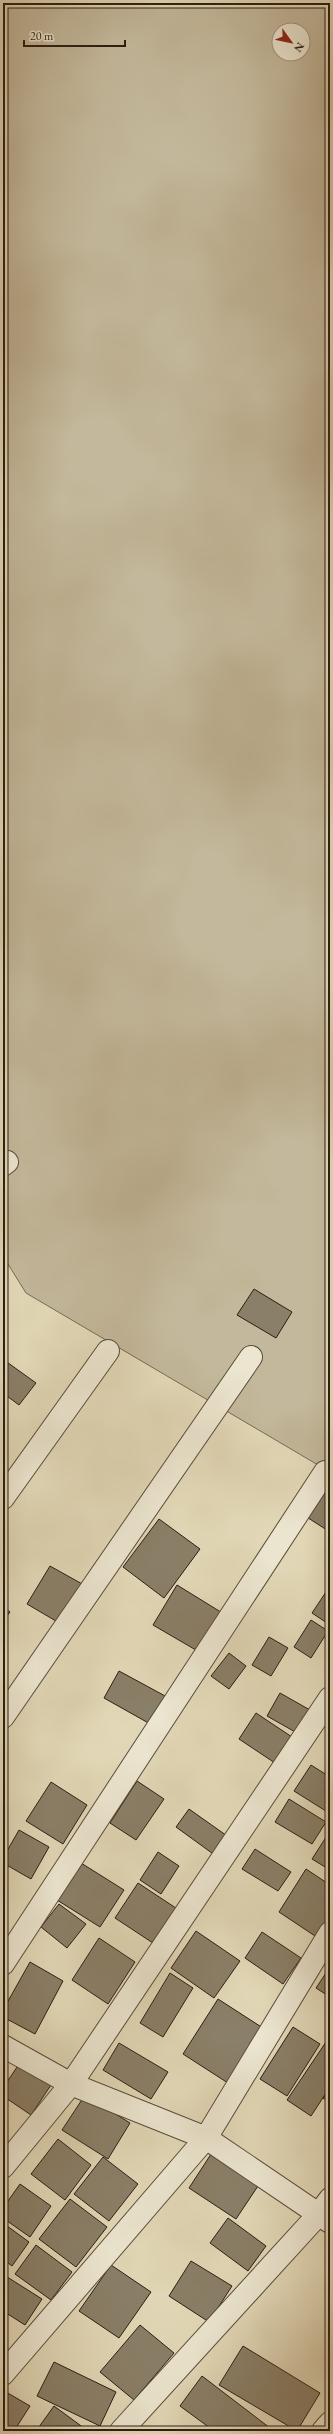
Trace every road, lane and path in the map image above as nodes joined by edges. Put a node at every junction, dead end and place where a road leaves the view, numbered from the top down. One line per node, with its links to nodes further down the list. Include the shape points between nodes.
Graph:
1 (108, 1351): 4 (street)
2 (251, 1357): 6 (street)
3 (325, 1472): 8 (street)
4 (3, 1498)
5 (330, 1698): 10 (street)
6 (3, 1717)
7 (330, 1933): 11 (street)
8 (3, 1964)
9 (3, 2046): 10 (street)
10 (71, 2084): 11 (street); 12 (street)
11 (206, 2138): 13 (street); 14 (street)
12 (3, 2167)
13 (326, 2212): 16 (street)
14 (3, 2374)
15 (330, 2423): 17 (street)
16 (120, 2431)
17 (323, 2431)

